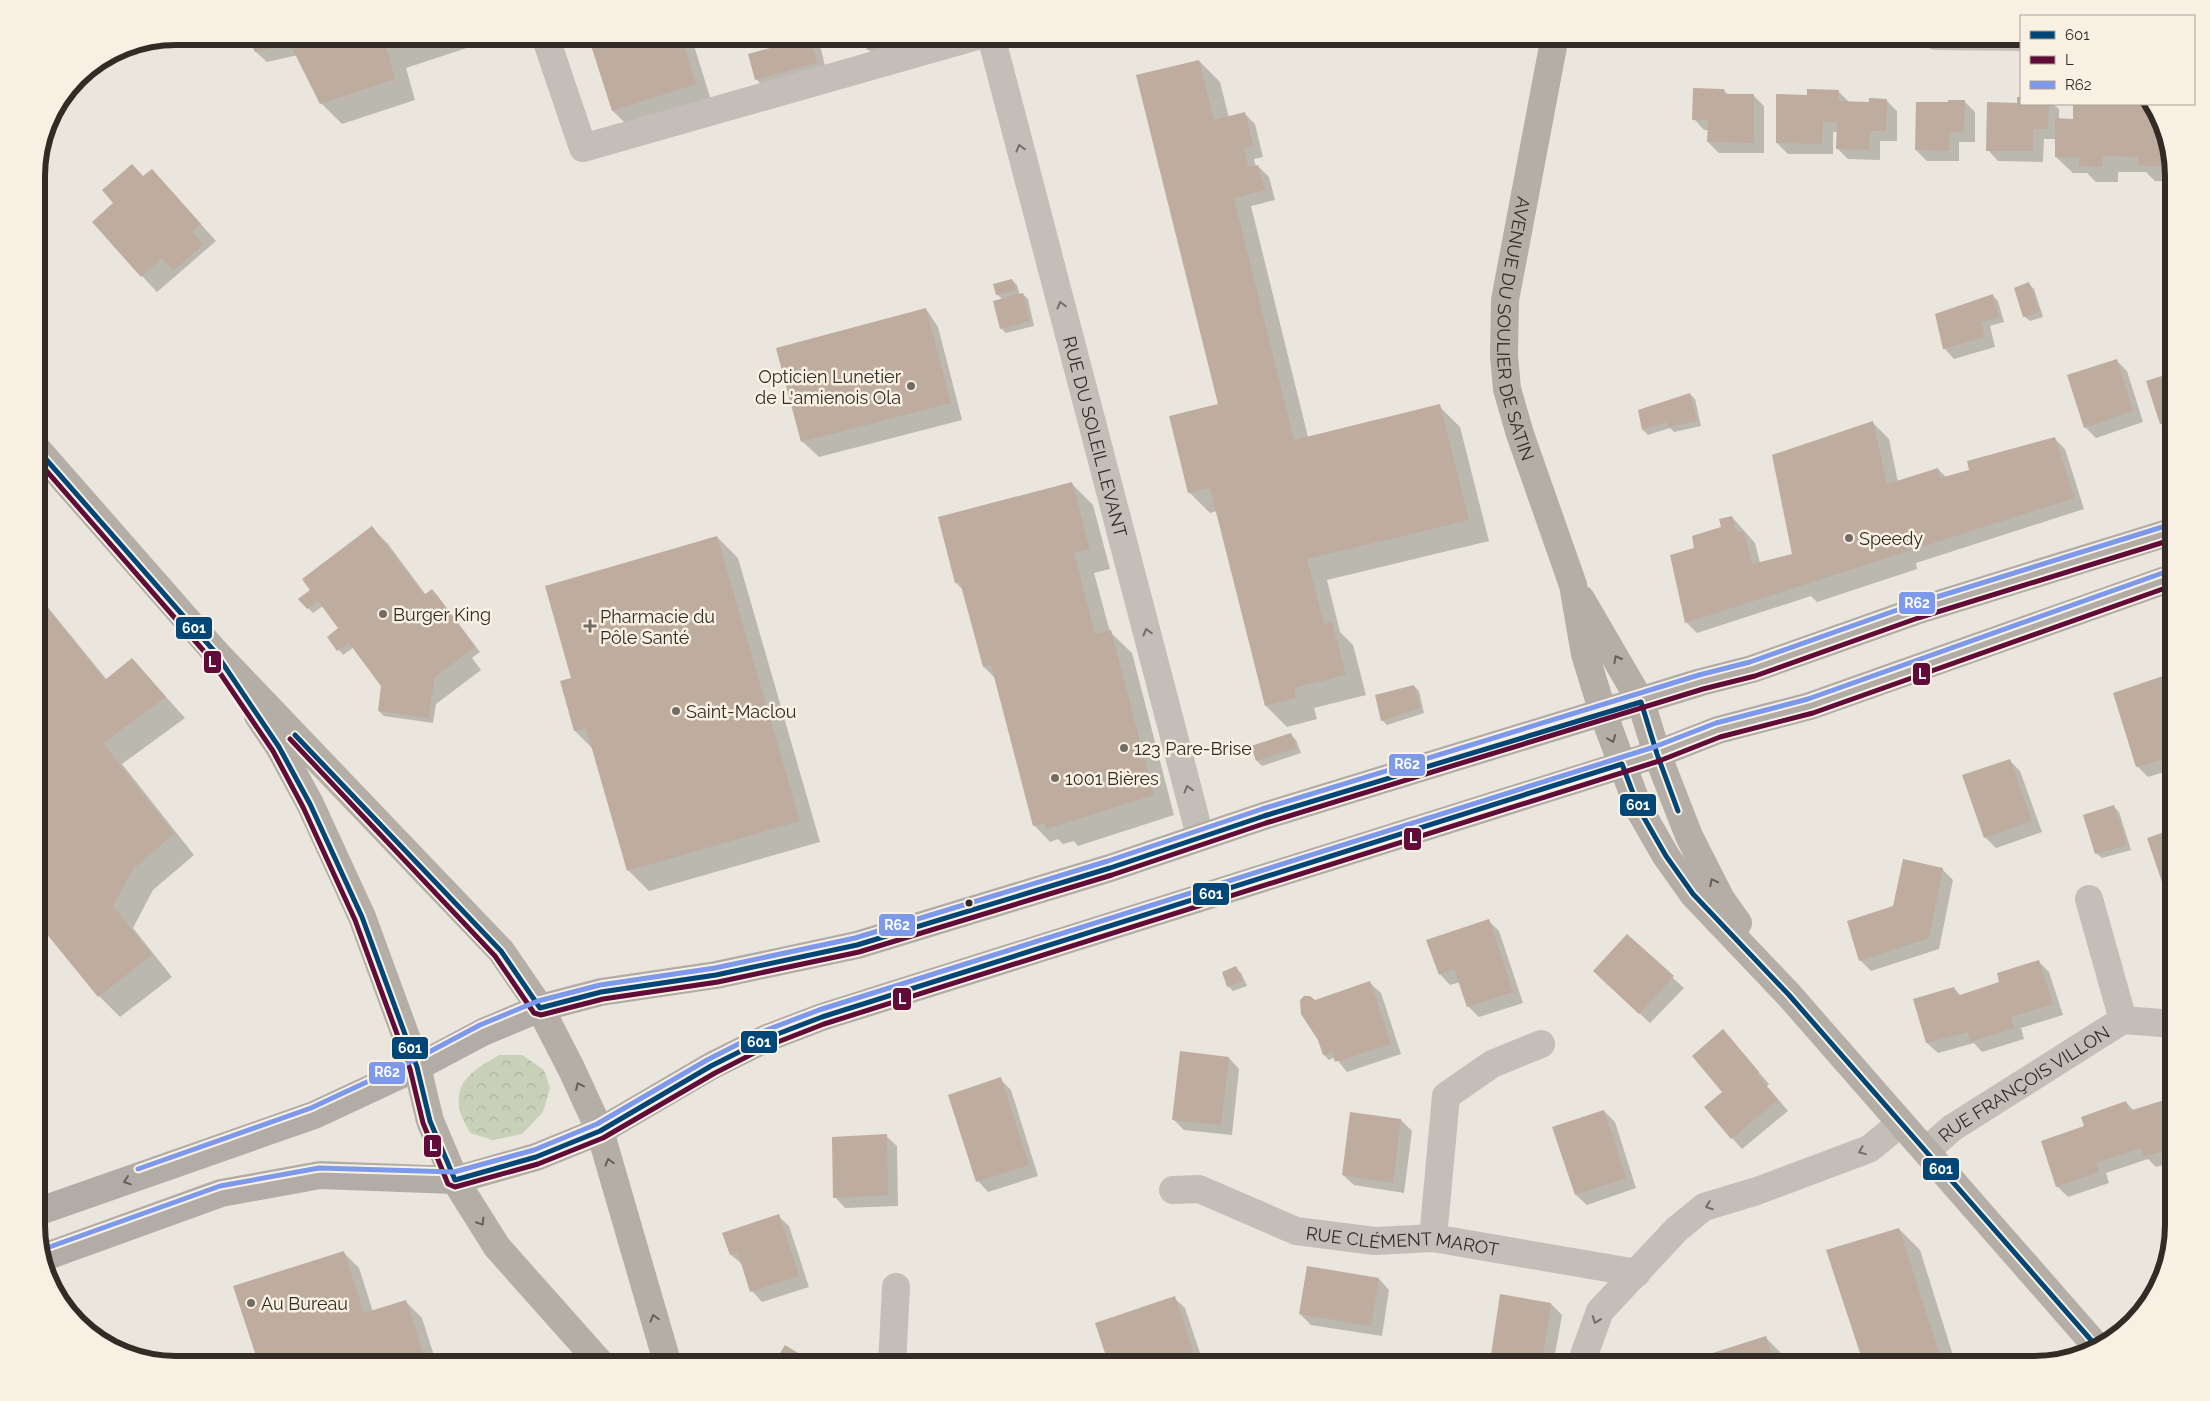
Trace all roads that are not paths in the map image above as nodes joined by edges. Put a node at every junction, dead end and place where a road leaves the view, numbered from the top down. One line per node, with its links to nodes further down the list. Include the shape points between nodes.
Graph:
1 (548, 45): 2 (street, via 583,148)
2 (945, 45)
3 (993, 45): 14 (street, RUE DU SOLEIL LEVANT, one-way to 3)
4 (1553, 45): 8 (street, AVENUE DU SOULIER DE SATIN, via 1504,300 1504,356 1507,388 1520,434)
5 (45, 459): 9 (street)
6 (2165, 534): 10 (main road)
7 (2165, 580): 12 (main road, via 1810,706 1718,730)
8 (1573, 585): 10 (street, one-way to 8); 11 (street, via 1586,654)
9 (215, 652): 17 (street, via 502,951); 21 (street, via 280,747 310,804 362,917)
10 (1640, 702): 11 (main road); 12 (street)
11 (1603, 714): 13 (street, one-way to 13); 14 (main road)
12 (1656, 754): 13 (main road); 16 (street, one-way to 12, via 1721,899 1689,836)
13 (1622, 764): 16 (street, via 1638,809 1693,894); 23 (main road, via 822,1017 767,1038 727,1058)
14 (1200, 836): 17 (main road, via 1110,868 857,945 716,975 601,992)
15 (2089, 899): 18 (street, RUE FRANÇOIS VILLON)
16 (1789, 995): 22 (street)
17 (540, 1008): 21 (main road, via 483,1032); 23 (street, one-way to 17)
18 (2123, 1020): 19 (street, RUE FRANÇOIS VILLON); 24 (street, RUE FRANÇOIS VILLON, via 1952,1128)
19 (2165, 1023)
20 (1541, 1044): 28 (street, via 1492,1064 1446,1096)
21 (417, 1067): 25 (street, via 430,1121); 27 (main road, one-way to 27, via 314,1115)
22 (1901, 1123): 24 (street); 30 (street, one-way to 30, via 1869,1149 1758,1191 1704,1207 1677,1229)
23 (600, 1131): 25 (main road, via 536,1156); 34 (street, one-way to 23)
24 (1926, 1151): 32 (street)
25 (455, 1180): 29 (main road, via 320,1175 221,1193); 33 (street, one-way to 33, via 497,1247)
26 (1173, 1190): 28 (street, RUE CLÉMENT MAROT, via 1199,1189 1296,1231 1375,1241)
27 (45, 1209)
28 (1433, 1238): 30 (street, RUE CLÉMENT MAROT)
29 (49, 1255)
30 (1637, 1273): 36 (street, one-way to 36, via 1600,1311)
31 (896, 1287): 35 (street)
32 (2093, 1342)
33 (594, 1356)
34 (665, 1356)
35 (892, 1356)
36 (1584, 1356)

